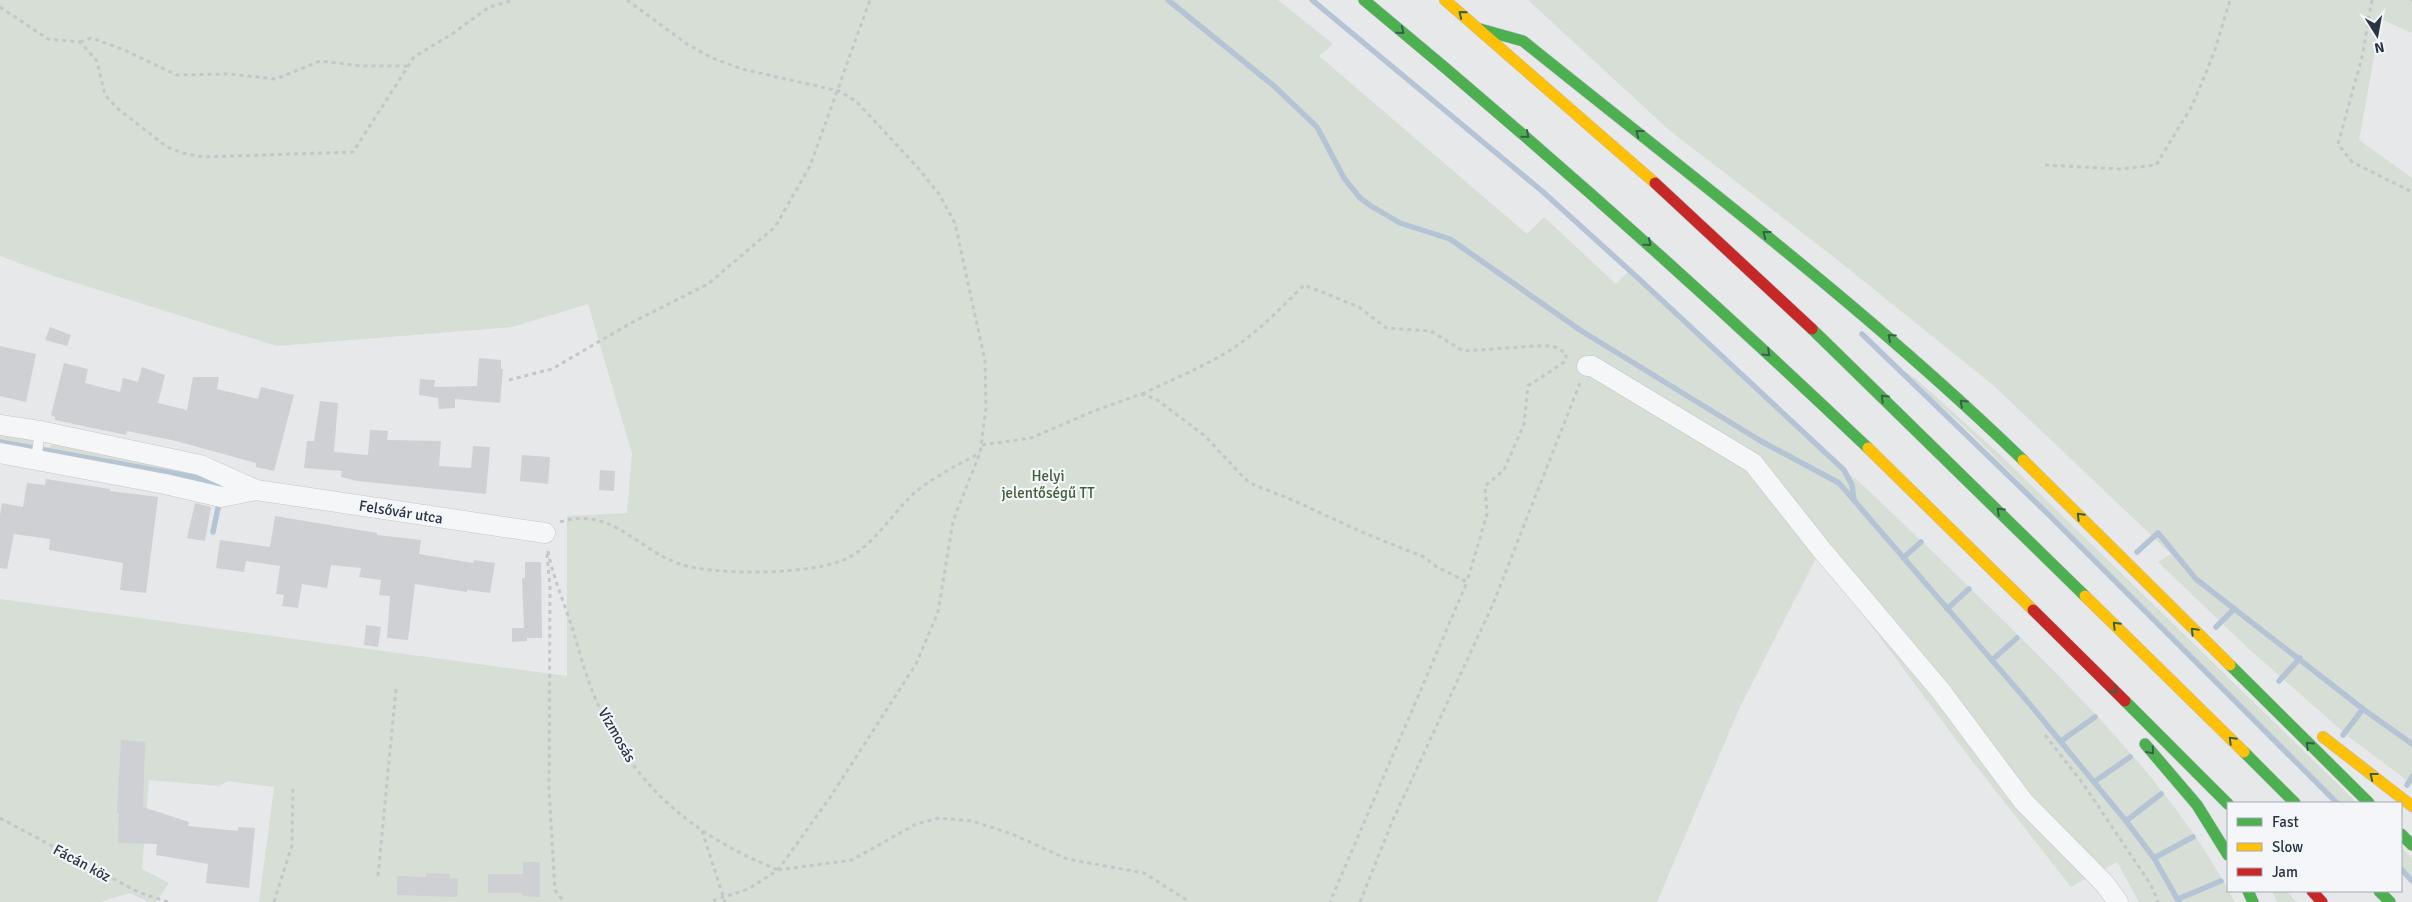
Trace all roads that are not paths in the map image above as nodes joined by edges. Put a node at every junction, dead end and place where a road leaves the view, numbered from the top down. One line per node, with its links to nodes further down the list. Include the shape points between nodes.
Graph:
1 (1364, 0): 11 (highway, one-way to 11, via 1471,87 1670,262 1889,468)
2 (1445, 0): 3 (highway, one-way to 2)
3 (1480, 29): 12 (highway, one-way to 3, via 2036,471 1849,299 1523,41); 17 (highway, one-way to 3, via 1853,367 1670,197)
4 (1587, 366): 26 (street, via 1592,366 1753,463 1940,690 2023,800 2104,883)
5 (0, 425): 6 (street, Felsővár utca)
6 (40, 431): 8 (lane); 9 (street, Felsővár utca, via 200,466)
7 (0, 453): 8 (street, Felsővár utca)
8 (36, 460): 9 (street, Felsővár utca, via 221,497)
9 (256, 490): 10 (street, Felsővár utca)
10 (545, 533)
11 (2030, 607): 13 (highway); 19 (highway, one-way to 19)
12 (2229, 666): 14 (highway, via 2266,688); 18 (highway, one-way to 12)
13 (2113, 706)
14 (2294, 712)
15 (2316, 730): 20 (highway, one-way to 15)
16 (2139, 736): 23 (highway, one-way to 23, via 2197,805)
17 (2294, 802)
18 (2368, 802)
19 (2227, 803)
20 (2412, 806)
21 (2402, 835): 22 (highway)
22 (2412, 844)
23 (2225, 850)
24 (2313, 892): 27 (highway)
25 (2380, 892): 28 (highway)
26 (2118, 902)
27 (2322, 902)
28 (2390, 902)

